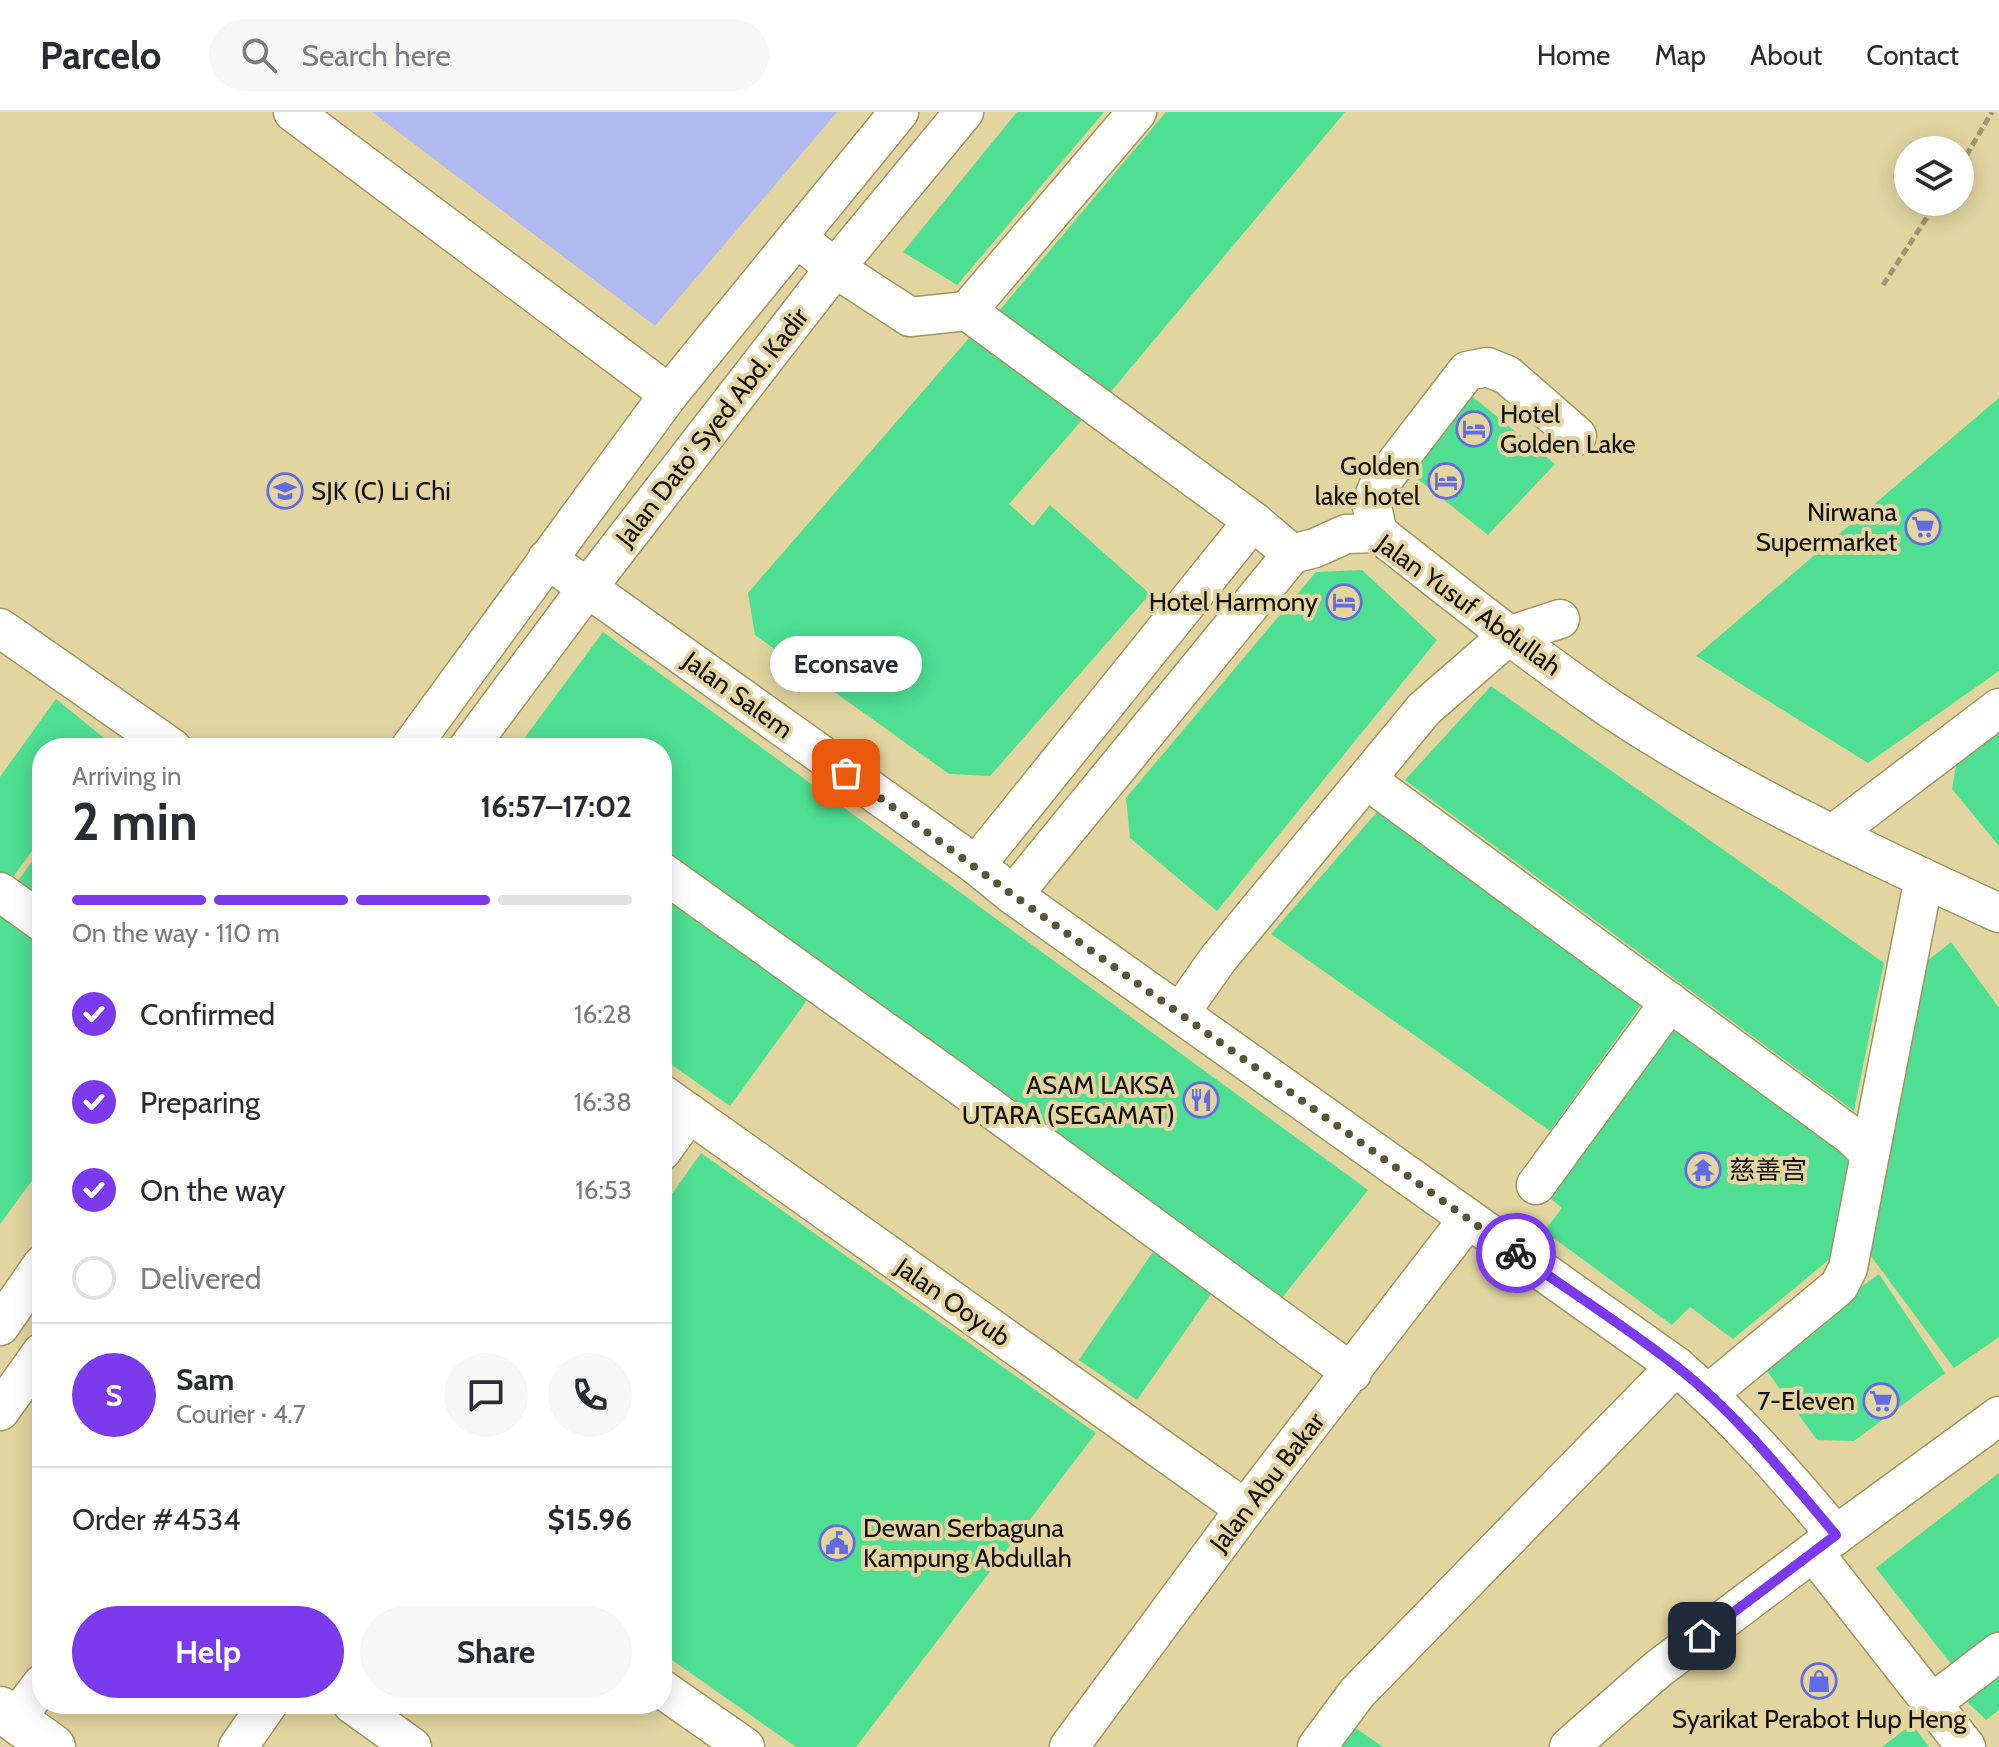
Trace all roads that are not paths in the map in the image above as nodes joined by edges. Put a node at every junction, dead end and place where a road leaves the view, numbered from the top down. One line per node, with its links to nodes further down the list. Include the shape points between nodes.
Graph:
1 (293, 112): 8 (street)
2 (899, 112): 5 (street, Jalan Dato' Syed Abd. Kadir)
3 (964, 112): 6 (street, Jalan Dato' Syed Abd. Kadir)
4 (1137, 112): 7 (street)
5 (797, 238): 6 (street); 8 (street, Jalan Dato' Syed Abd. Kadir)
6 (835, 268): 7 (street, via 910,317); 14 (street, Jalan Dato' Syed Abd. Kadir)
7 (967, 311): 10 (street)
8 (669, 394): 13 (street, Jalan Dato' Syed Abd. Kadir)
9 (1577, 436): 11 (street, via 1507,375 1487,367 1467,371 1379,485 1371,503)
10 (1253, 521): 12 (street); 24 (street)
11 (1378, 533): 12 (street, Jalan Yusuf Abdullah, via 1346,534); 17 (street, Jalan Yusuf Abdullah)
12 (1292, 554): 28 (street)
13 (547, 559): 14 (street, Jalan Salem); 20 (street, Jalan Dato' Syed Abd. Kadir)
14 (588, 587): 21 (street, Jalan Dato' Syed Abd. Kadir); 24 (street, Jalan Salem)
15 (1560, 619): 17 (street)
16 (0, 628): 19 (street)
17 (1508, 636): 22 (street, via 1424,709); 23 (street, Jalan Yusuf Abdullah, via 1613,710 1730,781)
18 (1999, 708): 23 (street)
19 (158, 738)
20 (417, 738)
21 (481, 738)
22 (1367, 780): 31 (street); 32 (street, via 1218,959)
23 (1833, 834): 25 (street, Jalan Yusuf Abdullah)
24 (976, 865): 28 (street, Jalan Salem)
25 (1924, 878): 29 (street, Jalan Yusuf Abdullah); 34 (street)
26 (672, 879): 41 (street)
27 (0, 892): 30 (street)
28 (1013, 895): 32 (street, Jalan Salem)
29 (1999, 913)
30 (32, 915)
31 (1670, 1002): 34 (street); 35 (street)
32 (1180, 1013): 36 (street, Jalan Salem)
33 (675, 1104): 45 (street, Jalan Ooyub)
34 (1870, 1154): 42 (street, via 1848,1268 1839,1286)
35 (1536, 1185)
36 (1468, 1219): 40 (street, Jalan Salem); 41 (street, Jalan Abu Bakar)
37 (32, 1280): 38 (street)
38 (0, 1326)
39 (32, 1366): 43 (street)
40 (1676, 1366): 42 (street, Jalan Salem); 59 (street, via 1357,1693)
41 (1352, 1373): 45 (street, Jalan Abu Bakar)
42 (1708, 1394): 46 (street, Jalan Salem, via 1775,1462)
43 (0, 1411)
44 (1999, 1416): 46 (street)
45 (1245, 1509): 58 (street, Jalan Abu Bakar)
46 (1825, 1544): 50 (street, Jalan Salem); 60 (street, via 1658,1669)
47 (1999, 1652): 50 (street)
48 (32, 1693): 53 (street)
49 (672, 1696): 57 (street)
50 (1932, 1703): 61 (street, Jalan Salem)
51 (261, 1714): 55 (street)
52 (366, 1714): 56 (street)
53 (8, 1715): 54 (main road)
54 (53, 1747)
55 (238, 1747)
56 (412, 1747)
57 (745, 1747)
58 (1069, 1747)
59 (1317, 1747)
60 (1569, 1747)
61 (1966, 1747)

